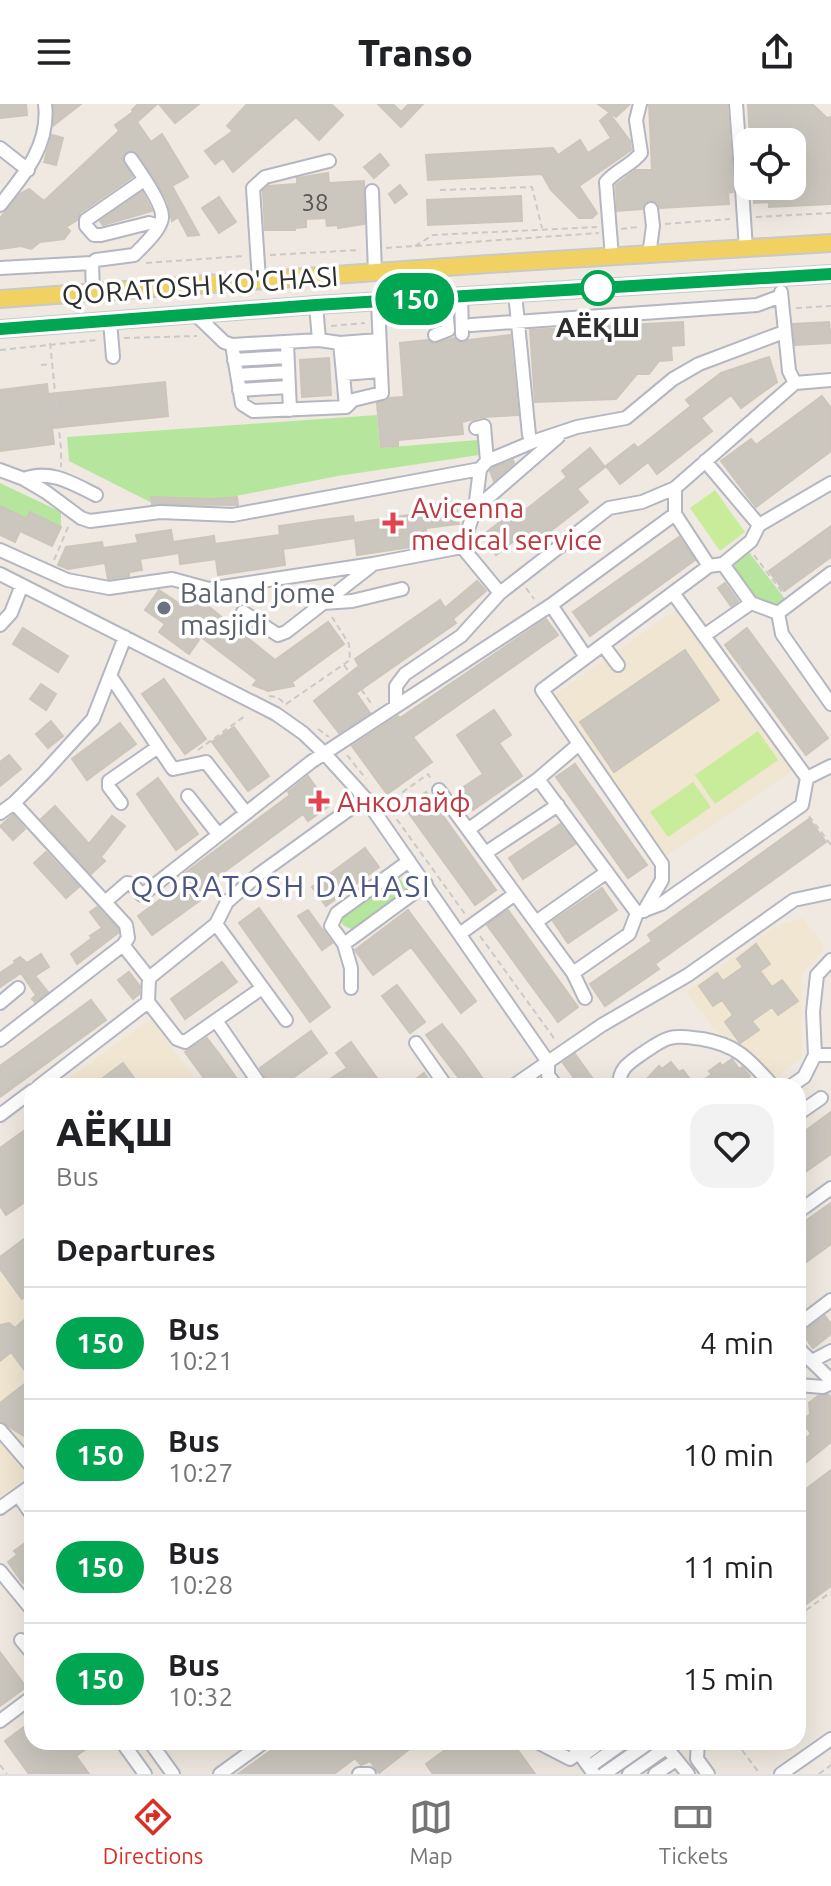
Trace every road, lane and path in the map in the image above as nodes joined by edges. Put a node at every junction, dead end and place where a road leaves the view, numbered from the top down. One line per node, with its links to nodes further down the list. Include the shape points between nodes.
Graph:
1 (45, 104): 8 (street, via 42,140)
2 (640, 104): 21 (street, via 636,120 641,153 606,182)
3 (736, 104): 4 (street)
4 (738, 128)
5 (0, 148): 8 (street)
6 (131, 159): 9 (street)
7 (329, 161): 27 (street, via 265,177 253,188)
8 (28, 170): 13 (street)
9 (144, 180): 17 (street, via 160,206); 17 (street, via 86,220 86,226 94,235 149,223)
10 (440, 190): 20 (path, via 532,187)
11 (372, 191): 24 (street)
12 (743, 200): 16 (street)
13 (0, 205)
14 (651, 209): 19 (street)
15 (831, 213): 16 (path)
16 (744, 218): 19 (path); 25 (street)
17 (158, 226): 29 (street, via 134,255)
18 (595, 226): 20 (path)
19 (653, 226): 21 (path); 26 (street)
20 (542, 229): 23 (path, via 433,235)
21 (610, 230): 23 (path); 28 (street)
22 (831, 243): 25 (main road, QORATOSH KO'CHASI)
23 (414, 246): 24 (path)
24 (374, 249): 27 (path); 33 (street)
25 (746, 249): 26 (main road, QORATOSH KO'CHASI)
26 (649, 255): 28 (main road, QORATOSH KO'CHASI)
27 (258, 256): 30 (path); 36 (street)
28 (612, 257): 33 (main road, QORATOSH KO'CHASI)
29 (92, 263): 32 (street); 37 (street)
30 (138, 263)
31 (831, 264): 35 (main road)
32 (0, 268)
33 (375, 272): 36 (main road, QORATOSH KO'CHASI)
34 (831, 274): 35 (main road, QORATOSH KO'CHASI)
35 (780, 277): 38 (main road, QORATOSH KO'CHASI); 39 (street)
36 (259, 280): 37 (main road, QORATOSH KO'CHASI)
37 (93, 292): 41 (main road, QORATOSH KO'CHASI)
38 (515, 293): 40 (main road, QORATOSH KO'CHASI); 48 (street)
39 (781, 296): 48 (street, via 757,305); 50 (street)
40 (453, 297): 42 (main road, QORATOSH KO'CHASI); 45 (street); 48 (street, via 466,330)
41 (0, 299)
42 (378, 302): 43 (main road, QORATOSH KO'CHASI); 47 (street)
43 (316, 305): 44 (main road, QORATOSH KO'CHASI); 51 (street)
44 (194, 313): 46 (main road, QORATOSH KO'CHASI); 52 (street)
45 (446, 315): 47 (path); 53 (street, via 448,330)
46 (110, 321): 49 (main road, QORATOSH KO'CHASI); 54 (street)
47 (380, 322): 51 (path); 57 (street)
48 (517, 322): 69 (street)
49 (0, 329)
50 (784, 332): 65 (street); 68 (street, via 699,364 626,418)
51 (318, 334): 59 (street); 63 (street)
52 (218, 335): 54 (path); 62 (street)
53 (435, 335)
54 (112, 338): 55 (path); 58 (street)
55 (50, 343): 56 (path); 60 (path)
56 (0, 350)
57 (380, 356): 59 (street); 59 (street); 66 (street, via 382,393)
58 (113, 357)
59 (342, 359): 66 (street)
60 (52, 364): 61 (path); 70 (path)
61 (41, 365)
62 (237, 375): 63 (street); 63 (street); 63 (street); 63 (street, via 253,411)
63 (288, 376): 66 (street)
64 (831, 380): 65 (street)
65 (795, 383): 71 (street)
66 (346, 407)
67 (476, 428): 72 (street, via 484,426)
68 (563, 433): 72 (street); 78 (street)
69 (529, 435)
70 (61, 449)
71 (705, 461): 76 (street); 81 (street)
72 (483, 465): 78 (street); 79 (street, via 233,515 160,512 90,521)
73 (0, 470): 74 (street)
74 (24, 479): 77 (street, via 56,476); 79 (street)
75 (831, 483): 81 (street)
76 (675, 488): 80 (street); 93 (street, via 609,508)
77 (96, 495)
78 (475, 509): 83 (street)
79 (72, 511): 88 (path)
80 (675, 514): 87 (street); 98 (street)
81 (759, 525): 82 (street)
82 (746, 545): 86 (street); 95 (path)
83 (462, 547): 85 (street); 93 (street)
84 (0, 550): 88 (street)
85 (373, 564): 88 (street, via 209,589 172,579 109,588); 96 (street)
86 (723, 564): 87 (street); 97 (street)
87 (709, 566): 94 (street)
88 (49, 572)
89 (831, 573): 95 (street)
90 (0, 574): 91 (street)
91 (22, 585): 101 (street); 103 (street)
92 (402, 589): 96 (street)
93 (500, 593): 113 (street, via 461,636 405,674 396,686)
94 (673, 593): 102 (street); 104 (street)
95 (790, 602): 100 (street)
96 (323, 603): 99 (street, via 278,635); 106 (path, via 349,644 350,660)
97 (751, 603): 100 (street); 102 (street)
98 (551, 605): 105 (street); 113 (street)
99 (243, 612)
100 (778, 613): 111 (street, via 782,634)
101 (0, 625)
102 (705, 635): 121 (street)
103 (125, 637): 108 (street); 118 (street, via 276,714)
104 (603, 645): 105 (street); 107 (street)
105 (586, 657): 116 (street, via 542,690)
106 (344, 664): 112 (path); 114 (path)
107 (618, 665)
108 (111, 677): 117 (street); 126 (street, via 93,719)
109 (275, 691): 110 (path)
110 (277, 697)
111 (830, 701)
112 (286, 704)
113 (396, 706): 114 (street)
114 (380, 715): 118 (street)
115 (245, 716): 119 (path, via 198,749)
116 (579, 744): 122 (street); 143 (street, via 662,864 662,880)
117 (158, 747): 119 (street, via 173,769); 127 (street, via 109,781)
118 (325, 754): 125 (street); 131 (street)
119 (206, 762): 131 (street)
120 (831, 766): 121 (street)
121 (807, 778): 129 (street)
122 (538, 779): 128 (street); 133 (street)
123 (439, 790): 132 (path, via 428,774); 133 (street)
124 (188, 796): 134 (street)
125 (365, 798): 132 (street); 145 (street, via 258,875 227,902)
126 (14, 803): 130 (street); 142 (street)
127 (121, 803)
128 (558, 805): 136 (street); 138 (street)
129 (802, 805): 135 (path); 143 (street, via 661,904)
130 (0, 813)
131 (246, 813): 134 (street)
132 (375, 813): 137 (street)
133 (469, 829): 136 (street)
134 (218, 834): 142 (street, via 142,895 127,883)
135 (831, 845)
136 (487, 852): 141 (street)
137 (409, 861): 139 (street); 147 (street, via 337,913 331,926)
138 (607, 872): 143 (street); 144 (street)
139 (426, 884): 146 (street); 147 (street)
140 (831, 893): 164 (street, via 794,900 688,975)
141 (515, 894): 144 (street); 146 (street)
142 (105, 902): 148 (street, via 126,925)
143 (640, 912): 150 (street, via 629,934)
144 (536, 922): 150 (street)
145 (216, 924): 151 (street); 153 (street)
146 (461, 933): 164 (street)
147 (344, 944): 154 (street)
148 (123, 945): 151 (street); 160 (street)
149 (831, 960): 162 (street, via 817,975)
150 (573, 973): 155 (street)
151 (149, 978): 156 (street)
152 (18, 988): 157 (street)
153 (262, 988): 158 (street); 159 (street)
154 (351, 988)
155 (585, 998)
156 (148, 1002): 159 (street, via 185,1042); 165 (street, via 88,1056)
157 (0, 1003)
158 (286, 1020)
159 (217, 1022): 166 (street)
160 (0, 1040)
161 (416, 1043): 167 (street)
162 (815, 1055): 163 (street); 172 (street)
163 (831, 1055)
164 (548, 1062): 168 (street); 169 (street)
165 (54, 1078)
166 (256, 1078)
167 (440, 1078)
168 (525, 1078)
169 (550, 1078)
170 (620, 1078): 171 (street, via 626,1064 668,1038 689,1037 734,1048)
171 (766, 1078)
172 (803, 1078)
173 (24, 1097): 176 (street)
174 (821, 1098): 175 (street)
175 (806, 1108)
176 (0, 1115)
177 (831, 1188): 178 (street)
178 (806, 1206)
179 (831, 1300): 180 (street)
180 (806, 1319)
181 (831, 1351): 183 (street)
182 (806, 1355): 183 (street)
183 (812, 1361): 184 (street)
184 (831, 1382): 185 (street)
185 (806, 1386)
186 (0, 1430): 187 (street)
187 (24, 1458)
188 (24, 1491): 189 (street)
189 (18, 1495): 190 (street); 191 (street)
190 (24, 1504)
191 (0, 1508)
192 (0, 1571): 194 (street)
193 (831, 1592): 195 (path)
194 (24, 1600)
195 (806, 1610)
196 (21, 1640): 197 (street)
197 (24, 1644)
198 (24, 1703): 199 (street)
199 (0, 1721)
200 (831, 1739): 227 (street)
201 (128, 1750): 217 (street)
202 (156, 1750): 218 (street)
203 (253, 1750): 219 (street)
204 (553, 1750): 211 (street)
205 (605, 1750): 211 (street)
206 (638, 1750): 222 (street)
207 (658, 1750): 223 (street)
208 (668, 1750): 212 (street)
209 (698, 1750): 225 (street, via 697,1759)
210 (742, 1750): 226 (path)
211 (583, 1759)
212 (676, 1760): 215 (street); 224 (street)
213 (0, 1765): 216 (path)
214 (831, 1765): 228 (path)
215 (685, 1773)
216 (7, 1774)
217 (145, 1774)
218 (173, 1774)
219 (220, 1774)
220 (359, 1774): 221 (street)
221 (369, 1774)
222 (604, 1774)
223 (629, 1774)
224 (655, 1774)
225 (708, 1774)
226 (760, 1774)
227 (781, 1774)
228 (819, 1774)

